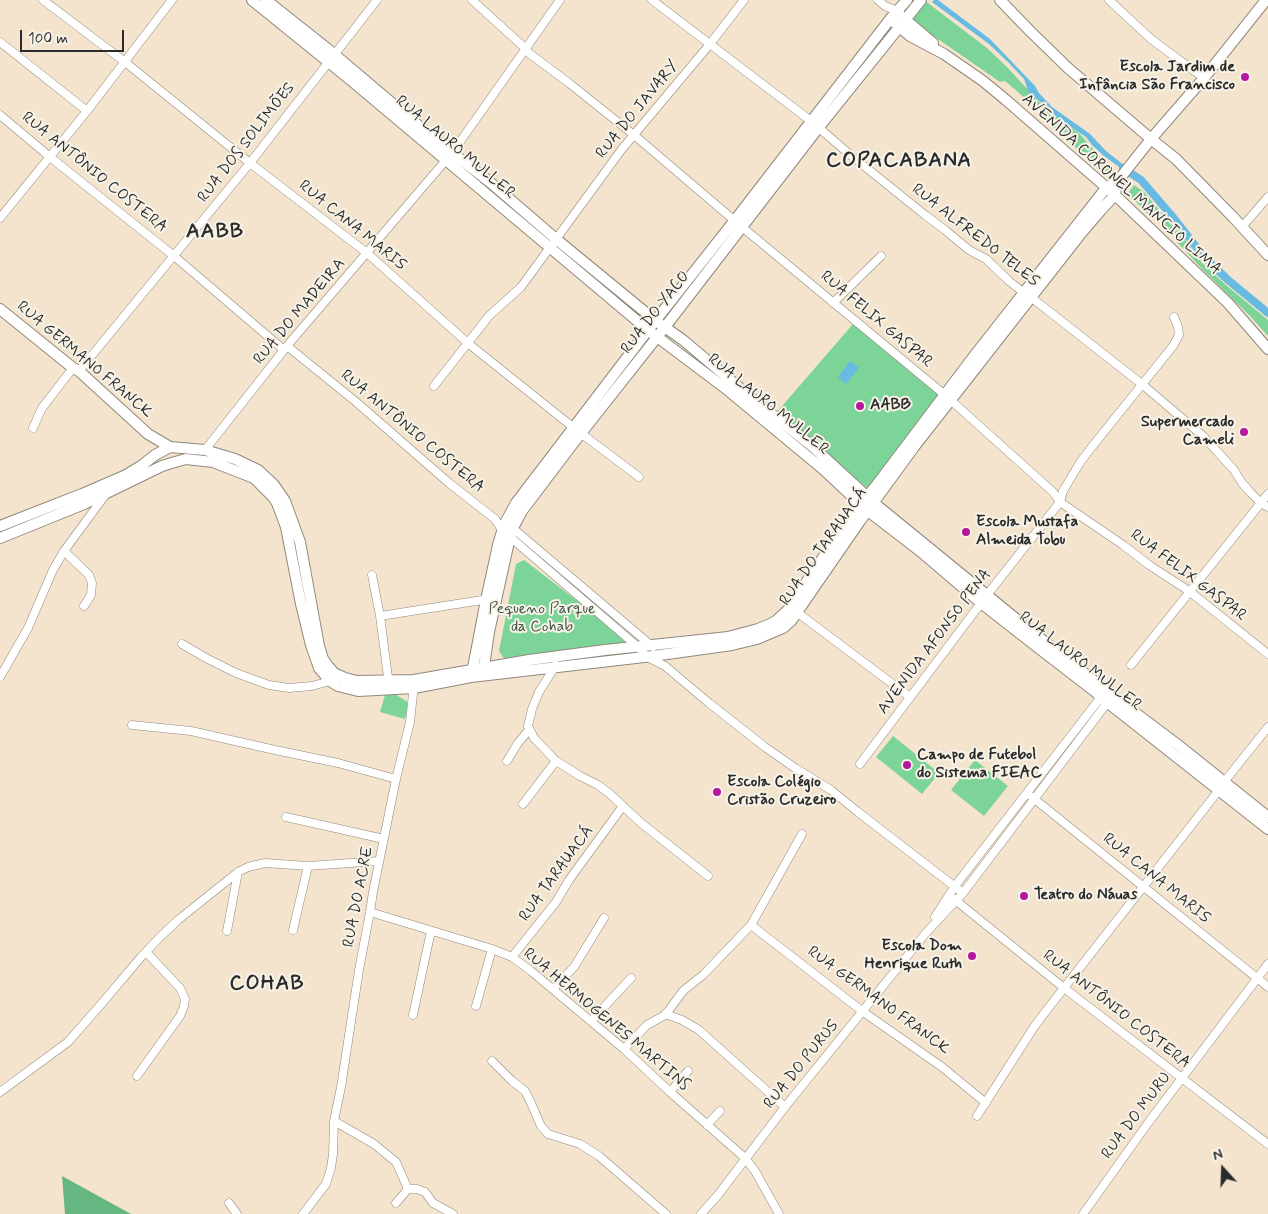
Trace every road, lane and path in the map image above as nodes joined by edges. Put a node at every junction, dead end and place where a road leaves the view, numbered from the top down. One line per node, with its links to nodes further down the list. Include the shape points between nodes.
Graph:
1 (43, 0): 22 (street, RUA CANA MARIS)
2 (172, 0): 22 (street)
3 (252, 0): 21 (street, RUA LAURO MULLER)
4 (266, 0): 21 (street, RUA LAURO MULLER)
5 (377, 0): 21 (street, RUA DOS SOLIMÕES)
6 (472, 0): 20 (street, RUA FELIX GASPAR)
7 (560, 0): 20 (street, RUA DO MADEIRA)
8 (652, 0): 19 (street, RUA ALFREDO TELES)
9 (744, 0): 19 (street, RUA DO JAVARY)
10 (878, 0): 16 (street, AVENIDA CORONEL MANCIO LIMA)
11 (906, 0): 16 (street, RUA DO YACO)
12 (921, 0): 17 (street, RUA DO YACO)
13 (1000, 0): 28 (street, via 1068,68)
14 (1109, 0): 23 (street, via 1151,39)
15 (1266, 0): 23 (street)
16 (894, 15): 17 (street, AVENIDA CORONEL MANCIO LIMA); 26 (street, RUA DO YACO)
17 (902, 23): 26 (street, RUA DO YACO); 33 (street, AVENIDA CORONEL MANCIO LIMA, via 910,36 944,54 984,82)
18 (0, 42): 24 (street)
19 (710, 44): 26 (street, RUA ALFREDO TELES); 27 (street, RUA DO JAVARY)
20 (526, 49): 27 (street, RUA FELIX GASPAR); 29 (street, RUA DO MADEIRA)
21 (331, 58): 29 (street, RUA LAURO MULLER); 31 (street, RUA DOS SOLIMÕES)
22 (125, 62): 24 (street); 31 (street, RUA CANA MARIS)
23 (1204, 78): 28 (street)
24 (87, 112): 30 (street)
25 (0, 115): 30 (street, RUA ANTÔNIO COSTERA)
26 (815, 124): 37 (street, RUA DO YACO); 44 (street, RUA ALFREDO TELES, via 862,165)
27 (634, 135): 37 (street, RUA FELIX GASPAR); 39 (street, RUA DO JAVARY)
28 (1151, 139): 32 (street); 38 (street, via 1176,159)
29 (449, 156): 39 (street, RUA LAURO MULLER); 40 (street, RUA DO MADEIRA)
30 (50, 157): 36 (street); 42 (street, RUA ANTÔNIO COSTERA)
31 (250, 163): 40 (street, RUA CANA MARIS); 42 (street, RUA DOS SOLIMÕES)
32 (1117, 182): 33 (street); 34 (street)
33 (1106, 188): 34 (street, AVENIDA CORONEL MANCIO LIMA); 44 (street)
34 (1115, 195): 44 (street); 54 (street, AVENIDA CORONEL MANCIO LIMA, via 1228,303)
35 (1268, 197): 38 (street)
36 (0, 218)
37 (739, 224): 45 (street, RUA FELIX GASPAR); 48 (street, RUA DO YACO); 49 (street, RUA DO YACO)
38 (1242, 227): 41 (street)
39 (553, 243): 48 (street, RUA LAURO MULLER); 50 (street, RUA LAURO MULLER); 52 (street, RUA DO JAVARY, via 521,286 490,316)
40 (367, 253): 52 (street, RUA CANA MARIS); 53 (street, RUA DO MADEIRA)
41 (1268, 255)
42 (174, 256): 53 (street, RUA ANTÔNIO COSTERA); 55 (street, RUA DOS SOLIMÕES)
43 (881, 256): 45 (street)
44 (1028, 295): 56 (street, RUA ALFREDO TELES); 58 (street, RUA DO TARAUACÁ, via 974,356)
45 (833, 302): 58 (street, RUA FELIX GASPAR)
46 (0, 309): 55 (street, RUA GERMANO FRANCK)
47 (1174, 317): 56 (street, AVENIDA AFONSO PENA, via 1179,331 1177,340)
48 (656, 321): 49 (street, RUA LAURO MULLER); 50 (street, RUA DO YACO)
49 (665, 328): 51 (street, RUA DO YACO); 72 (street, RUA LAURO MULLER, via 812,446)
50 (648, 330): 51 (street, RUA LAURO MULLER); 60 (street, RUA DO YACO)
51 (658, 336): 60 (street, RUA DO YACO); 72 (street, RUA LAURO MULLER)
52 (469, 344): 57 (street, RUA DO JAVARY); 60 (street, RUA CANA MARIS)
53 (286, 348): 63 (street, RUA DO MADEIRA); 75 (street, RUA ANTÔNIO COSTERA, via 355,401)
54 (1268, 349)
55 (76, 370): 59 (street, RUA DOS SOLIMÕES, via 42,408); 61 (street, RUA GERMANO FRANCK)
56 (1143, 385): 71 (street, AVENIDA AFONSO PENA, via 1081,462 1063,490); 73 (street, RUA ALFREDO TELES, via 1204,437)
57 (434, 386)
58 (948, 398): 71 (street, RUA FELIX GASPAR, via 1053,492); 72 (street, RUA DO TARAUACÁ)
59 (33, 428)
60 (577, 431): 67 (street, RUA CANA MARIS); 75 (street, RUA DO YACO, via 516,503)
61 (148, 434): 62 (street, RUA GERMANO FRANCK); 64 (street, RUA GERMANO FRANCK)
62 (170, 447): 63 (street, RUA GERMANO FRANCK); 64 (street); 65 (street)
63 (205, 450): 78 (street, RUA GERMANO FRANCK, via 258,470 274,485 285,501 300,542)
64 (155, 455): 66 (street, RUA GERMANO FRANCK); 68 (street)
65 (175, 462): 66 (street, RUA GERMANO FRANCK); 78 (street, RUA GERMANO FRANCK, via 186,459 213,462 254,478 277,503)
66 (162, 466): 68 (street)
67 (639, 477)
68 (127, 478): 69 (street)
69 (108, 488): 74 (street); 76 (street, via 84,504); 77 (street)
70 (1268, 494): 73 (street)
71 (1060, 502): 82 (street, RUA FELIX GASPAR); 84 (street, AVENIDA AFONSO PENA)
72 (867, 504): 84 (street, RUA LAURO MULLER, via 920,551); 86 (street, RUA DO TARAUACÁ, via 809,578)
73 (1264, 505): 82 (street)
74 (0, 526)
75 (505, 527): 79 (street, RUA ANTÔNIO COSTERA); 81 (street, RUA ANTÔNIO COSTERA); 83 (street, RUA DO YACO)
76 (0, 538)
77 (64, 551): 85 (street, via 92,582 91,595); 101 (street, via 28,628)
78 (297, 561): 102 (street, RUA GERMANO FRANCK, via 301,604 311,645 319,668); 104 (street, RUA GERMANO FRANCK, via 319,646 328,666 334,673 351,680)
79 (560, 568): 81 (street); 88 (street, RUA ANTÔNIO COSTERA)
80 (372, 575): 87 (street)
81 (554, 576): 89 (street, RUA ANTÔNIO COSTERA)
82 (1189, 591): 93 (street, RUA FELIX GASPAR); 97 (street)
83 (491, 599): 87 (street); 100 (street, RUA DO YACO)
84 (984, 599): 105 (street, RUA LAURO MULLER); 106 (street, AVENIDA AFONSO PENA)
85 (84, 606)
86 (794, 610): 91 (street, RUA DO TARAUACÁ, via 758,629 728,637); 94 (street, RUA DO TARAUACÁ, via 783,628 757,639); 106 (street)
87 (380, 616): 104 (street)
88 (618, 617): 89 (street); 91 (street, RUA ANTÔNIO COSTERA)
89 (612, 625): 92 (street, RUA ANTÔNIO COSTERA)
90 (182, 644): 102 (street, via 236,673 269,685 289,688)
91 (652, 646): 92 (street, RUA DO TARAUACÁ); 94 (street, RUA ANTÔNIO COSTERA)
92 (638, 647): 95 (street, RUA DO TARAUACÁ); 96 (street, RUA ANTÔNIO COSTERA)
93 (1268, 654)
94 (660, 655): 96 (street, RUA DO TARAUACÁ); 98 (street, RUA ANTÔNIO COSTERA)
95 (560, 657): 99 (street); 100 (street, RUA GERMANO FRANCK)
96 (647, 657): 98 (street, RUA ANTÔNIO COSTERA); 99 (street, RUA DO TARAUACÁ)
97 (1131, 665)
98 (665, 666): 128 (street, RUA ANTÔNIO COSTERA, via 765,747 831,790)
99 (554, 668): 100 (street, RUA GERMANO FRANCK); 109 (street, via 532,709)
100 (477, 673): 103 (street, RUA GERMANO FRANCK)
101 (0, 677)
102 (330, 681): 104 (street, RUA GERMANO FRANCK, via 358,691)
103 (414, 684): 104 (street, RUA GERMANO FRANCK); 113 (street, RUA DO ACRE, via 410,722)
104 (389, 686)
105 (1106, 696): 114 (street, RUA LAURO MULLER); 115 (street, RUA DO PURUS); 116 (street, RUA DO PURUS)
106 (910, 697): 112 (street, AVENIDA AFONSO PENA)
107 (132, 726): 113 (street, via 192,730 338,763)
108 (1268, 727): 114 (street)
109 (529, 730): 110 (street); 111 (street)
110 (507, 761)
111 (556, 761): 117 (street); 118 (street, via 598,785)
112 (860, 764)
113 (396, 780): 123 (street, RUA DO ACRE)
114 (1221, 786): 120 (street, RUA LAURO MULLER); 121 (street, RUA LAURO MULLER); 129 (street)
115 (1028, 793): 116 (street, RUA CANA MARIS); 128 (street, RUA DO PURUS)
116 (1035, 799): 129 (street, RUA CANA MARIS); 130 (street, RUA DO PURUS)
117 (523, 804)
118 (623, 806): 127 (street); 142 (street, RUA TARAUACÁ, via 556,902)
119 (286, 817): 123 (street)
120 (1268, 818)
121 (1268, 828)
122 (802, 834): 135 (street)
123 (384, 839): 124 (street, RUA DO ACRE)
124 (379, 861): 125 (street); 133 (street, RUA DO ACRE)
125 (308, 866): 126 (street, via 265,863); 136 (street)
126 (238, 872): 137 (street); 141 (street, via 178,920)
127 (708, 876)
128 (954, 886): 130 (street, RUA ANTÔNIO COSTERA); 131 (street, RUA DO PURUS)
129 (1144, 886): 145 (street, RUA CANA MARIS); 147 (street)
130 (963, 893): 132 (street, RUA DO PURUS)
131 (949, 895): 132 (street, RUA ANTÔNIO COSTERA); 139 (street, RUA DO PURUS)
132 (956, 900): 139 (street, RUA DO PURUS); 147 (street, RUA ANTÔNIO COSTERA)
133 (370, 912): 138 (street, RUA HERMOGENES MARTINS); 165 (street, RUA DO ACRE)
134 (604, 918): 148 (street, via 574,967)
135 (751, 925): 150 (street, RUA GERMANO FRANCK); 151 (street, via 683,991)
136 (293, 930)
137 (227, 931)
138 (431, 932): 140 (street, RUA HERMOGENES MARTINS); 152 (street)
139 (925, 934): 150 (street, RUA DO PURUS)
140 (492, 949): 142 (street, RUA HERMOGENES MARTINS); 149 (street)
141 (146, 952): 157 (street, via 180,988 185,999 173,1026); 159 (street, via 68,1042)
142 (512, 957): 148 (street, RUA HERMOGENES MARTINS)
143 (1268, 964): 145 (street, RUA DO MURU)
144 (631, 978): 153 (street)
145 (1256, 978): 146 (street, RUA CANA MARIS); 158 (street, RUA DO MURU)
146 (1268, 987)
147 (1064, 988): 158 (street, RUA ANTÔNIO COSTERA); 161 (street, via 1034,1027)
148 (553, 989): 153 (street, RUA HERMOGENES MARTINS)
149 (476, 1006)
150 (862, 1011): 161 (street, RUA GERMANO FRANCK, via 942,1067); 162 (street, RUA DO PURUS)
151 (666, 1014): 154 (street, via 641,1030); 162 (street, via 699,1030)
152 (413, 1016)
153 (591, 1021): 154 (street, RUA HERMOGENES MARTINS)
154 (624, 1049): 160 (street, RUA HERMOGENES MARTINS)
155 (492, 1061): 175 (street, via 525,1091 548,1134 580,1144 599,1156)
156 (688, 1072): 160 (street)
157 (136, 1076)
158 (1182, 1078): 167 (street, RUA ANTÔNIO COSTERA); 178 (street, RUA DO MURU)
159 (0, 1092)
160 (670, 1092): 166 (street, RUA HERMOGENES MARTINS)
161 (986, 1103): 164 (street)
162 (785, 1107): 168 (street, RUA DO PURUS)
163 (720, 1111): 166 (street)
164 (977, 1116)
165 (334, 1120): 169 (street, via 374,1144 396,1162); 173 (street, RUA DO ACRE, via 329,1176)
166 (707, 1125): 168 (street, RUA HERMOGENES MARTINS)
167 (1268, 1144)
168 (745, 1158): 176 (street, RUA DO PURUS); 177 (street, RUA HERMOGENES MARTINS)
169 (408, 1189): 171 (street); 174 (street, via 425,1192 434,1203)
170 (229, 1203): 172 (street)
171 (396, 1203)
172 (238, 1214)
173 (302, 1214)
174 (453, 1214)
175 (666, 1214)
176 (701, 1214)
177 (779, 1214)
178 (1083, 1214)

